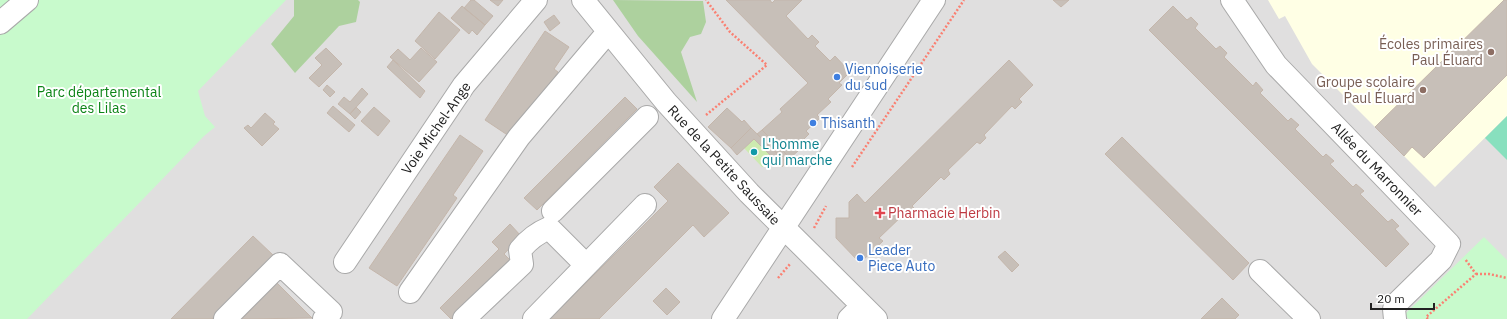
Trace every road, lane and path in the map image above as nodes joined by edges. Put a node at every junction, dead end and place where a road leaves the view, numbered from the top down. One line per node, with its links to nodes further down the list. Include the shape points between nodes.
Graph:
1 (27, 0): 8 (street)
2 (536, 0): 19 (street, Voie Michel-Ange, via 464,85)
3 (582, 0): 9 (street, Rue de la Petite Saussaie)
4 (706, 0): 11 (path, via 730,32 767,65)
5 (934, 0): 16 (street)
6 (964, 0): 12 (path)
7 (1232, 0): 17 (street, Allée du Marronnier, via 1276,65)
8 (0, 23)
9 (608, 32): 16 (street, Rue de la Petite Saussaie, via 666,102); 25 (street, via 519,137)
10 (648, 116): 15 (street)
11 (700, 120)
12 (851, 168)
13 (830, 199): 18 (path)
14 (645, 205): 20 (street)
15 (553, 211)
16 (782, 228): 18 (street, Rue de la Petite Saussaie); 31 (street)
17 (1449, 244): 22 (path, via 1464,257); 33 (street, via 1441,260 1397,303 1394,309)
18 (803, 248): 24 (path); 26 (street, Rue de la Petite Saussaie)
19 (345, 262)
20 (586, 265): 29 (street, via 549,228 528,241 520,250 522,264); 30 (street)
21 (1260, 271): 32 (street)
22 (1476, 274): 23 (path); 34 (path, via 1426,317)
23 (1507, 278)
24 (775, 281)
25 (410, 292)
26 (862, 315)
27 (225, 319): 28 (street, via 280,264 331,312)
28 (324, 319)
29 (464, 319)
30 (534, 319)
31 (723, 319)
32 (1309, 319)
33 (1395, 319)
34 (1428, 319)

